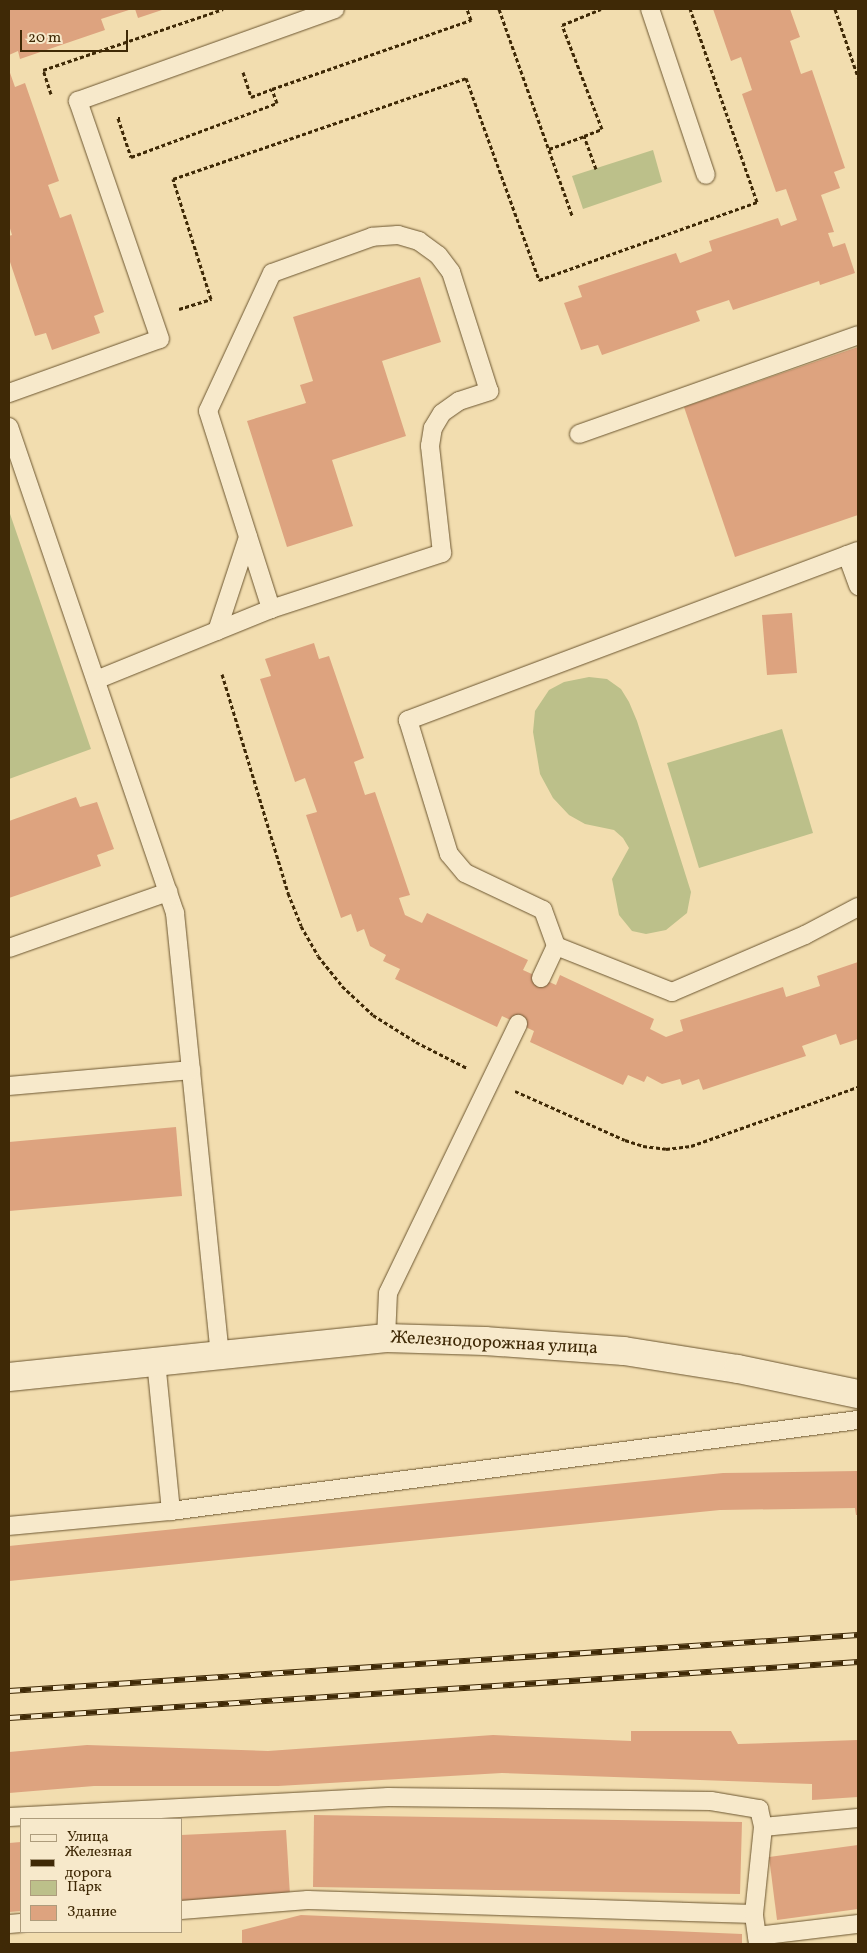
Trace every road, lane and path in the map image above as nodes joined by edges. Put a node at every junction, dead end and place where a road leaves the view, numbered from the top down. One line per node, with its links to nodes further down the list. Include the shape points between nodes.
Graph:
1 (335, 9): 17 (lane, via 78,101)
2 (467, 9): 10 (path, via 471,20)
3 (499, 9): 13 (path)
4 (601, 9): 12 (path, via 562,25 602,129)
5 (650, 9): 15 (lane)
6 (690, 9): 17 (path, via 757,202 539,280 466,78 174,179 211,299)
7 (835, 9): 9 (path)
8 (240, 66): 10 (path, via 251,97)
9 (858, 77)
10 (272, 89): 11 (path, via 277,103 131,156 118,118)
11 (127, 115)
12 (584, 136): 13 (path); 14 (path)
13 (548, 149): 16 (path)
14 (596, 169)
15 (706, 175)
16 (572, 214)
17 (152, 318): 19 (lane, via 160,340)
18 (858, 335): 21 (lane)
19 (9, 393)
20 (9, 427): 28 (lane)
21 (579, 434)
22 (248, 537): 25 (lane); 25 (lane, via 208,412 272,273 372,237 398,235 419,241 438,255 451,272 489,391 460,401 442,412 433,428 430,446 442,552); 26 (lane)
23 (853, 553): 24 (lane); 31 (lane, via 408,720 449,854 466,873 542,910)
24 (858, 586)
25 (271, 609): 26 (lane)
26 (217, 631): 28 (lane)
27 (222, 674): 36 (path, via 288,893 318,956 342,986 373,1014 416,1042)
28 (96, 680): 29 (lane)
29 (168, 892): 32 (lane); 35 (lane, via 175,913)
30 (858, 907): 31 (lane, via 805,935 672,992)
31 (556, 946): 33 (lane)
32 (9, 948)
33 (541, 978)
34 (518, 1024): 36 (lane)
35 (191, 1070): 37 (lane); 40 (lane)
36 (491, 1081): 38 (path, via 625,1140 666,1149 691,1146); 39 (lane, via 388,1293)
37 (9, 1086)
38 (858, 1088)
39 (386, 1338): 40 (street, Железнодорожная улица); 43 (street, Железнодорожная улица, via 624,1351 738,1369)
40 (220, 1357): 41 (street, Железнодорожная улица)
41 (156, 1361): 42 (street, Железнодорожная улица); 45 (lane)
42 (9, 1377)
43 (858, 1394)
44 (858, 1420): 45 (lane)
45 (171, 1511): 46 (lane)
46 (9, 1526)
47 (9, 1816): 49 (lane, via 388,1797 711,1801 759,1809)
48 (858, 1818): 49 (lane)
49 (762, 1827): 51 (lane)
50 (182, 1910): 51 (lane, via 308,1900)
51 (754, 1914): 53 (lane)
52 (858, 1924): 53 (lane)
53 (757, 1940)

